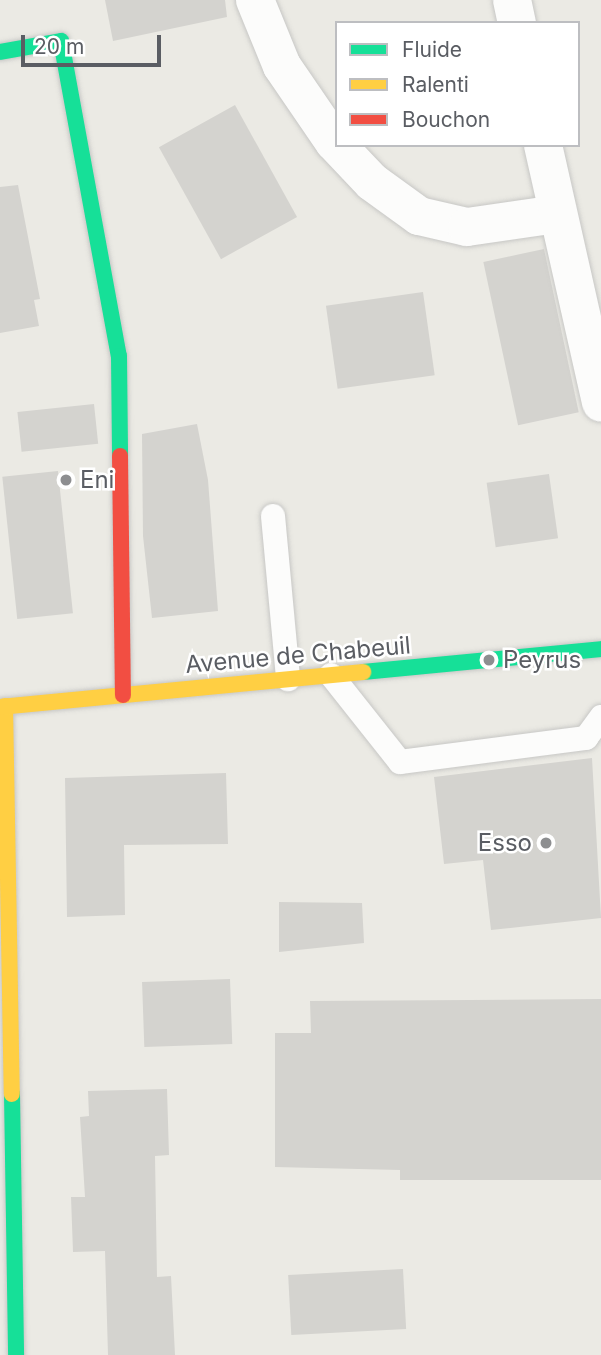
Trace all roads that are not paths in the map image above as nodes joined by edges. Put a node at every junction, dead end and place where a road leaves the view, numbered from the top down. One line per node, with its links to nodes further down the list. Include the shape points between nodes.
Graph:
1 (255, 0): 5 (street, via 282,66)
2 (512, 0): 3 (street)
3 (517, 21)
4 (0, 52): 14 (street, via 61,41 119,356)
5 (335, 143)
6 (339, 147): 8 (street, via 372,182 419,216 467,227)
7 (542, 147): 8 (street)
8 (557, 214): 9 (street)
9 (601, 404)
10 (272, 516): 13 (lane)
11 (601, 649): 12 (street, Avenue de Chabeuil)
12 (331, 675): 13 (street, Avenue de Chabeuil); 16 (lane, via 400,762 586,738)
13 (288, 679): 14 (street, Avenue de Chabeuil)
14 (122, 695): 15 (street, Avenue de Chabeuil)
15 (3, 706): 17 (street)
16 (601, 717)
17 (16, 1355)

